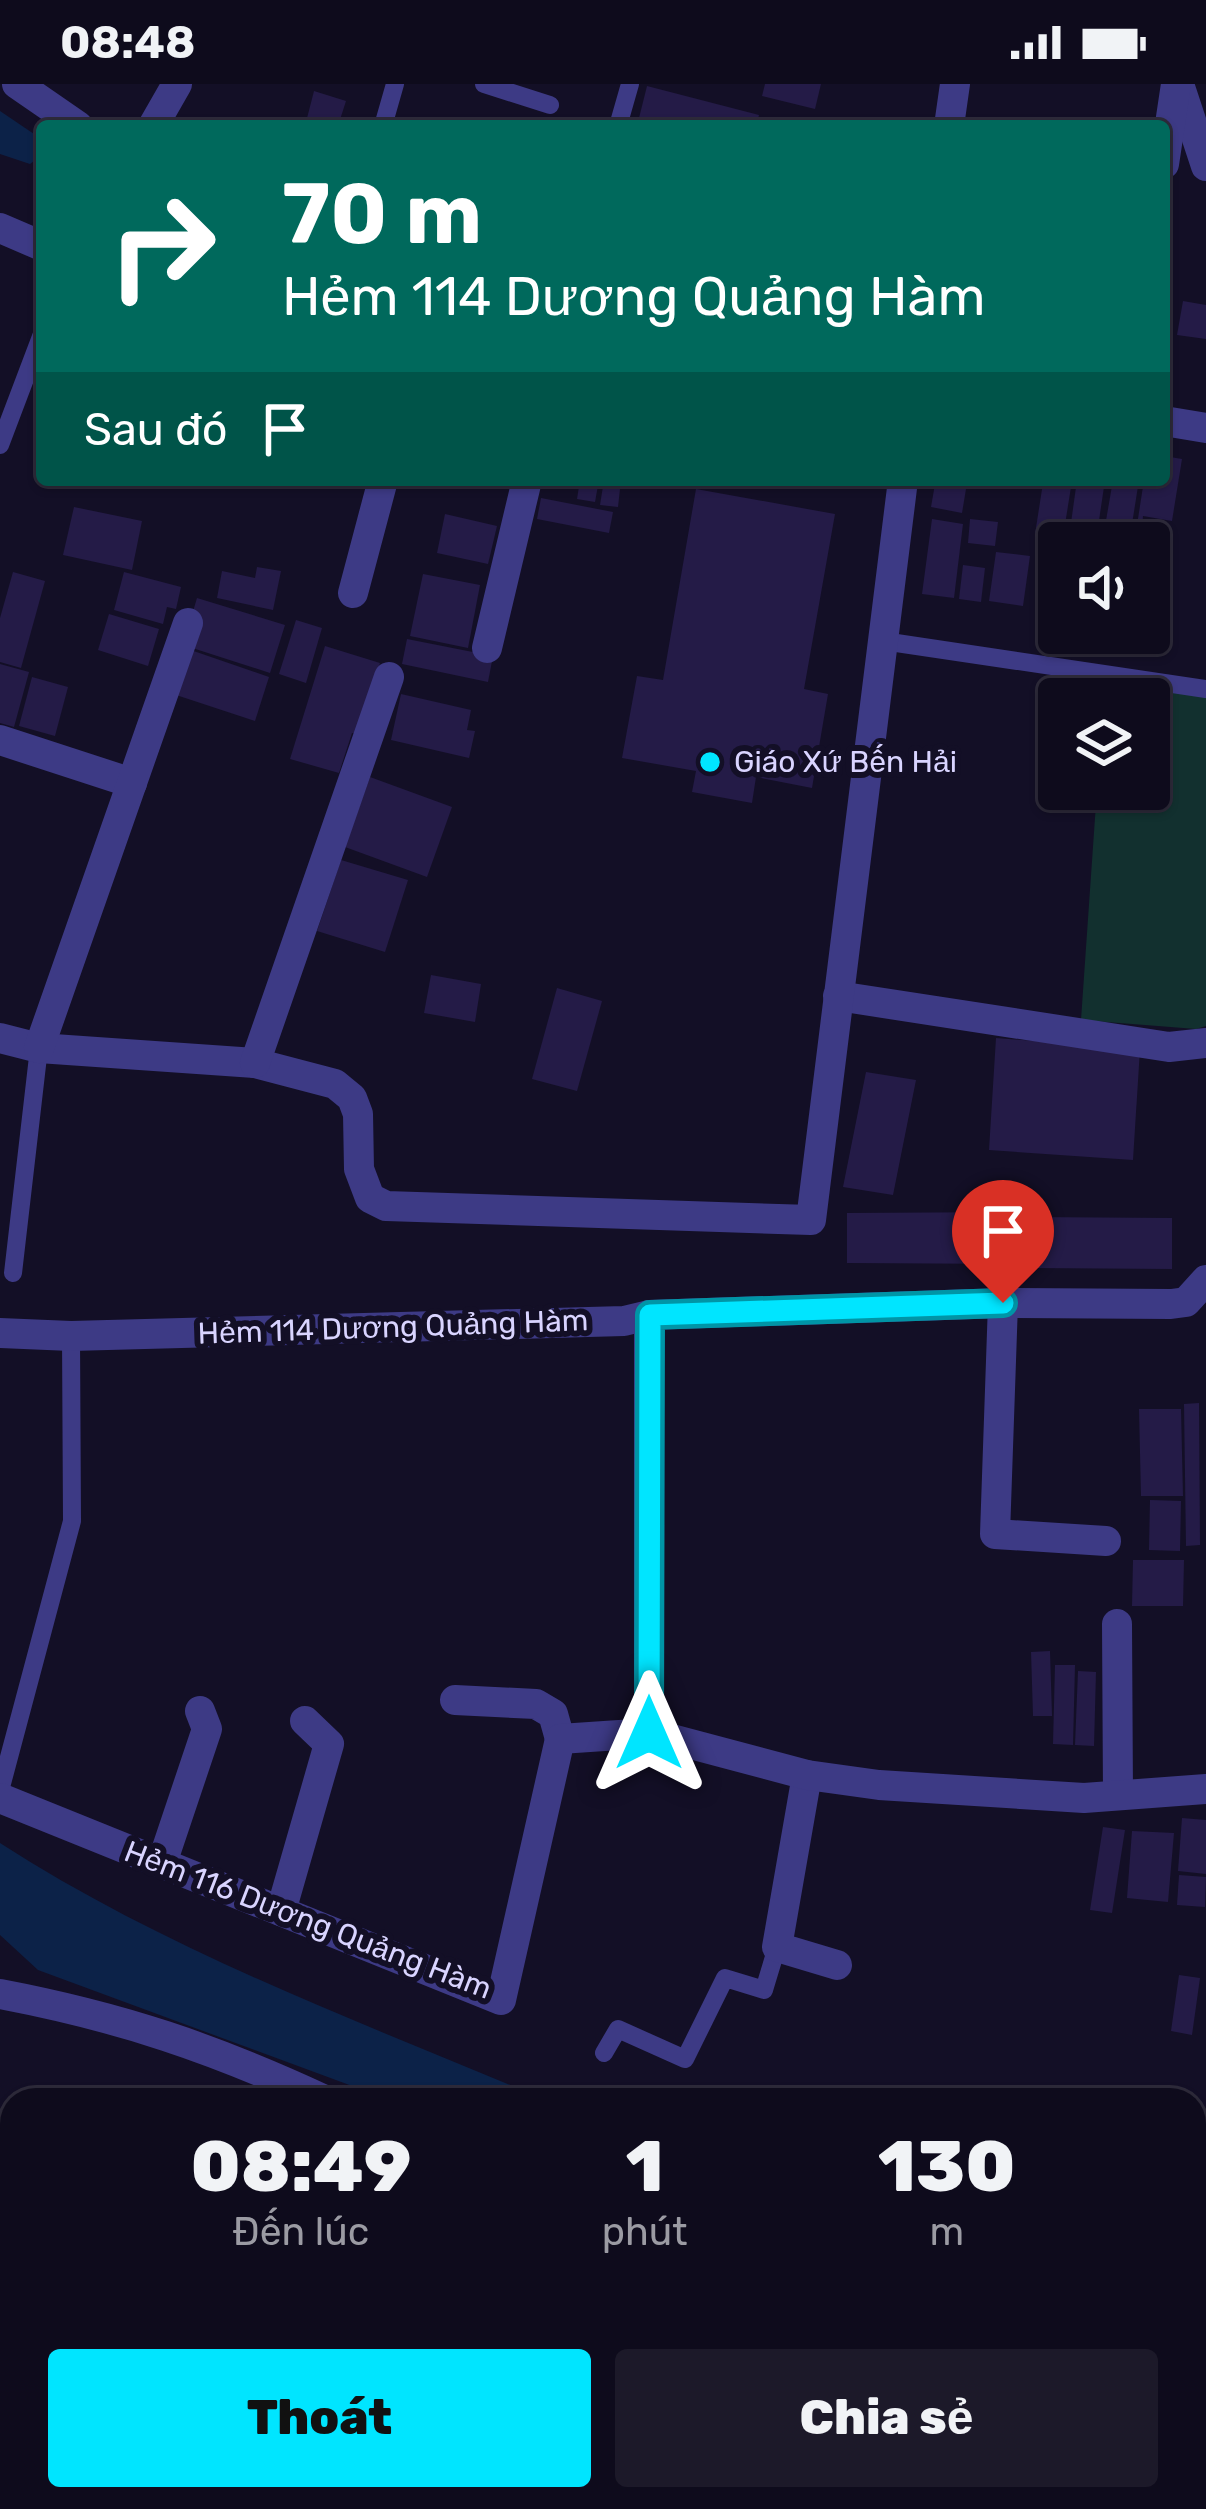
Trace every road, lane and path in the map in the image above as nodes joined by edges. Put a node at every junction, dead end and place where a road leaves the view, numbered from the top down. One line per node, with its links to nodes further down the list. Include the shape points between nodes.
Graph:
1 (17, 84): 9 (street)
2 (177, 84): 10 (street)
3 (395, 84): 11 (lane)
4 (484, 84): 8 (lane)
5 (630, 84): 12 (lane)
6 (955, 84): 13 (street)
7 (1178, 84): 14 (street); 15 (street)
8 (550, 105)
9 (69, 120)
10 (157, 120)
11 (385, 120)
12 (620, 120)
13 (950, 120)
14 (1170, 130)
15 (1206, 166)
16 (0, 227): 17 (street)
17 (36, 243)
18 (36, 350): 21 (lane)
19 (1170, 422): 20 (street)
20 (1206, 428)
21 (0, 445)
22 (381, 486): 25 (street)
23 (526, 486): 28 (street)
24 (902, 486): 27 (street)
25 (353, 592)
26 (188, 623): 32 (street)
27 (883, 640): 30 (lane); 33 (street)
28 (488, 648)
29 (388, 677): 37 (street)
30 (1206, 689)
31 (0, 740): 32 (street)
32 (132, 783): 36 (street)
33 (838, 996): 35 (street, via 1169,1047); 37 (street, via 811,1220 386,1206 370,1198 359,1169 352,1099 335,1084)
34 (0, 1038): 36 (street)
35 (1206, 1043)
36 (40, 1048): 37 (street); 38 (lane)
37 (254, 1063)
38 (13, 1273)
39 (1206, 1280): 40 (street, Hẻm 114 Dương Quảng Hàm, via 1186,1302 1171,1304)
40 (1003, 1303): 41 (street, Hẻm 114 Dương Quảng Hàm); 44 (street, via 995,1534)
41 (650, 1315): 43 (street, Hẻm 114 Dương Quảng Hàm); 49 (street)
42 (0, 1333): 43 (street, Hẻm 114 Dương Quảng Hàm)
43 (71, 1336): 53 (lane, via 72,1521)
44 (1106, 1541)
45 (1118, 1624): 54 (street)
46 (454, 1700): 50 (street, via 536,1704 553,1714)
47 (200, 1712): 55 (street, via 207,1729)
48 (305, 1721): 56 (street, via 328,1744)
49 (649, 1733): 50 (street); 51 (street)
50 (560, 1738): 56 (street, Hẻm 116 Dương Quảng Hàm, via 500,2000)
51 (807, 1775): 54 (street, via 1084,1798); 57 (street)
52 (1206, 1790): 54 (street)
53 (0, 1794): 55 (street, Hẻm 116 Dương Quảng Hàm)
54 (1118, 1794)
55 (162, 1863): 56 (street, Hẻm 116 Dương Quảng Hàm)
56 (280, 1911)
57 (777, 1947): 58 (street); 60 (lane, via 764,1990 725,1978 685,2059 618,2029)
58 (837, 1966)
59 (0, 1994): 61 (street, via 190,2041)
60 (604, 2053)
61 (298, 2088)

